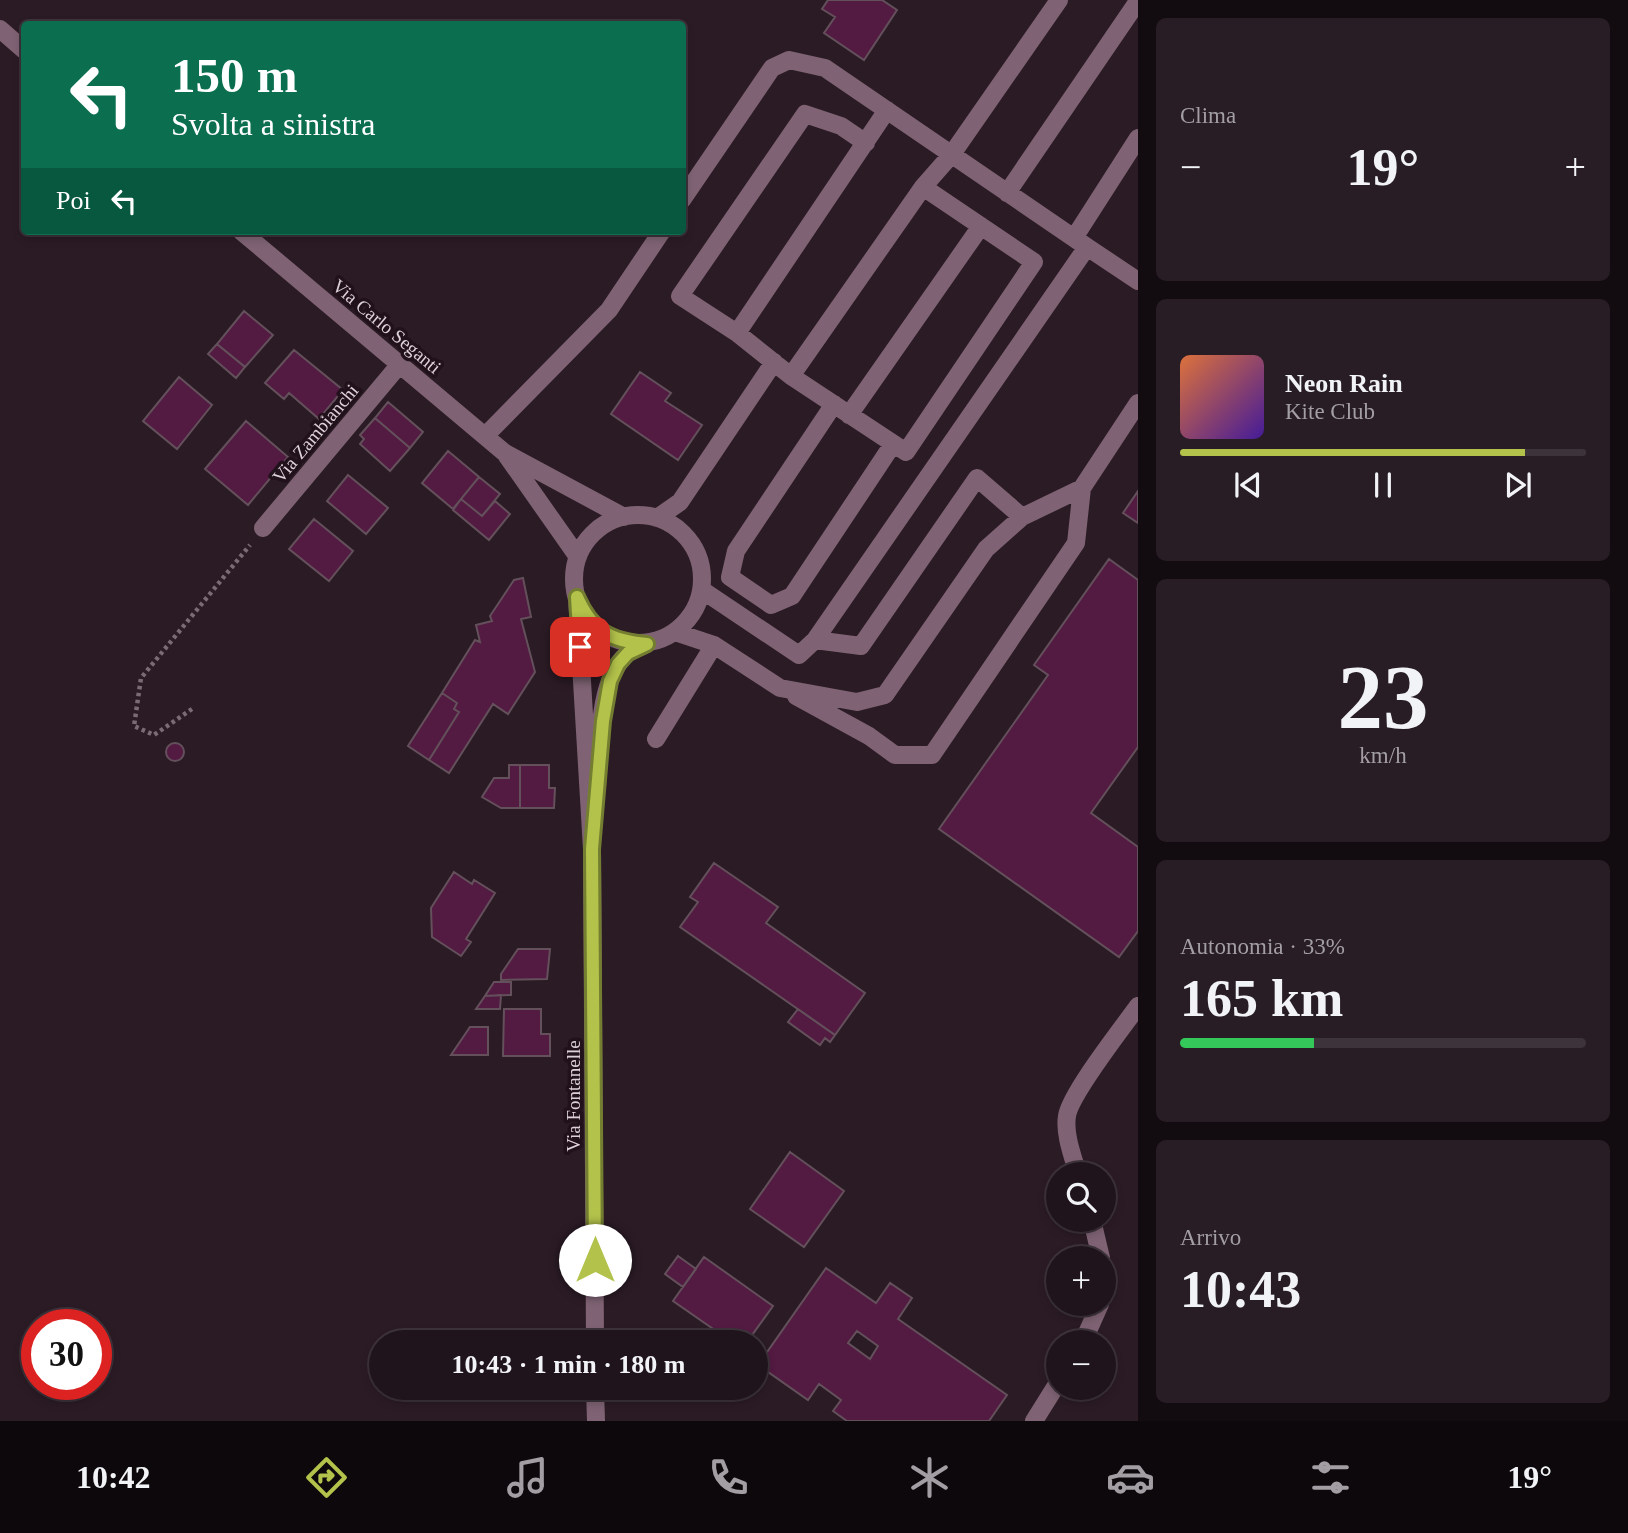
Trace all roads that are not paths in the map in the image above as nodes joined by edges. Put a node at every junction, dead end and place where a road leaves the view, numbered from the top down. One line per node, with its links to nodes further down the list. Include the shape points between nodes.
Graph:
1 (1059, 0): 8 (street)
2 (1138, 1): 10 (street)
3 (0, 29): 4 (street)
4 (21, 47)
5 (887, 110): 7 (street); 8 (street); 11 (street, via 825,68 789,60 772,68)
6 (1138, 138): 15 (street)
7 (866, 143): 17 (street); 17 (street, via 841,126 805,114 680,296)
8 (952, 154): 9 (street); 10 (street)
9 (923, 187): 12 (street); 20 (street)
10 (1007, 193): 15 (street)
11 (686, 194)
12 (981, 226): 22 (street); 24 (street, via 1034,262 906,452)
13 (246, 235): 19 (street, Via Carlo Seganti)
14 (659, 235): 23 (street, via 609,310)
15 (1081, 243): 16 (street); 35 (street)
16 (1137, 278)
17 (737, 333): 18 (street)
18 (774, 362): 20 (street); 29 (street, via 680,502)
19 (400, 364): 23 (street, Via Carlo Seganti); 30 (street, Via Zambianchi)
20 (791, 376): 22 (street)
21 (1138, 403): 26 (street)
22 (842, 410): 24 (street); 24 (street, via 736,551 730,577 771,604 792,596)
23 (485, 436): 25 (street, Via Carlo Seganti)
24 (893, 444)
25 (505, 453): 27 (street, Via Carlo Seganti); 31 (street, Via Carlo Seganti)
26 (1082, 488): 28 (street); 38 (street, via 1076,542 932,755 895,755)
27 (624, 517): 29 (street); 31 (street, via 592,535)
28 (1022, 517): 35 (street, via 977,478 861,646); 38 (street, via 986,549 885,695 857,702)
29 (657, 518): 32 (street, via 677,528 693,545 702,568)
30 (263, 528)
31 (578, 557): 33 (street)
32 (702, 590): 34 (street, via 691,616); 35 (street, via 799,655)
33 (577, 597): 36 (street, via 600,631 624,642); 40 (street, Via Fontanelle)
34 (676, 632): 36 (street); 37 (street)
35 (815, 640)
36 (647, 644): 40 (street, Via Fontanelle, via 628,653 608,689)
37 (714, 645): 38 (street); 39 (street)
38 (780, 688)
39 (656, 738)
40 (592, 849): 43 (street, Via Fontanelle)
41 (1138, 1006): 42 (street, via 1083,1084 1067,1115)
42 (1074, 1162)
43 (595, 1330)
44 (595, 1400): 46 (street)
45 (1047, 1400): 47 (street)
46 (596, 1421)
47 (1034, 1421)

